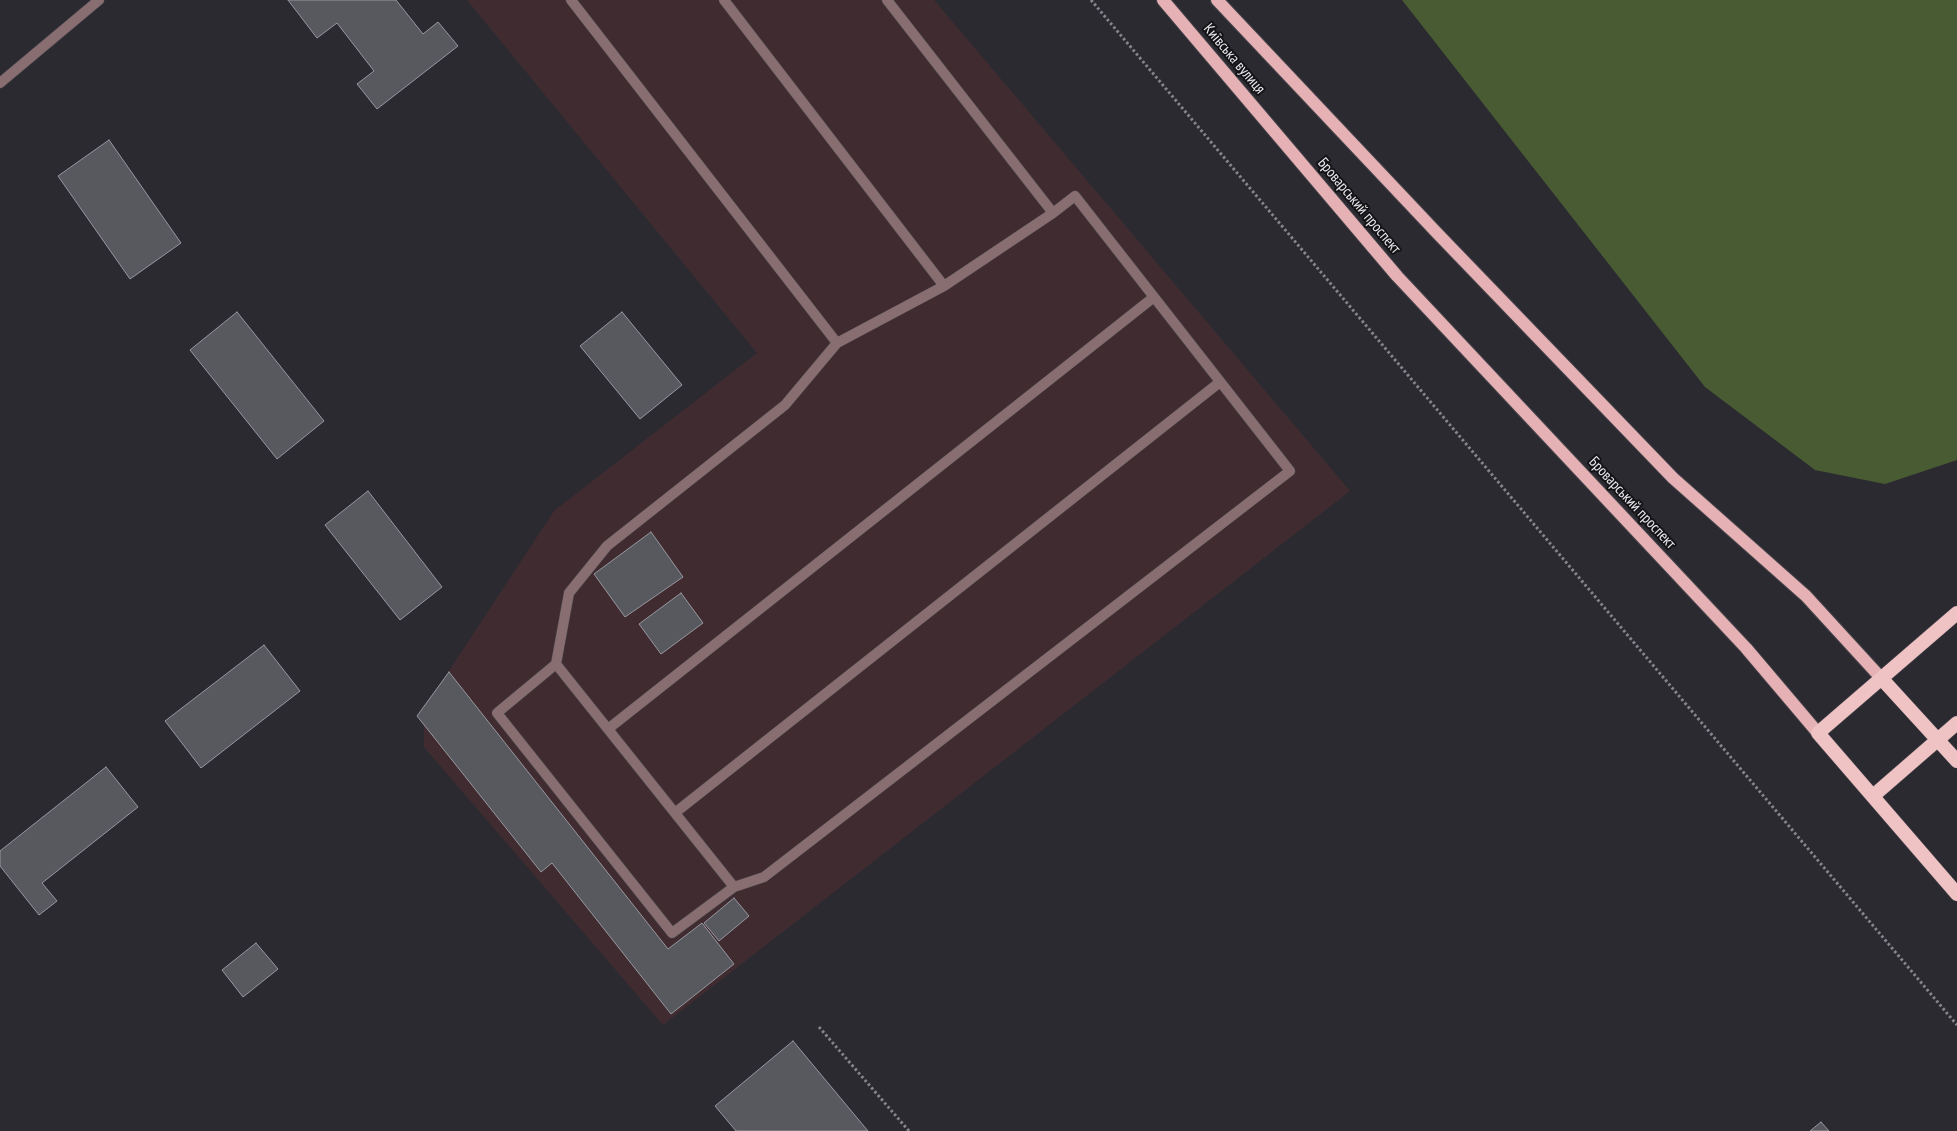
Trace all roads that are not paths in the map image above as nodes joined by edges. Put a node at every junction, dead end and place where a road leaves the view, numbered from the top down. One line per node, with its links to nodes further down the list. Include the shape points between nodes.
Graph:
1 (99, 0): 7 (street)
2 (571, 0): 12 (street)
3 (724, 0): 10 (street)
4 (887, 0): 9 (street)
5 (1163, 0): 8 (main road, Київська вулиця)
6 (1217, 0): 16 (main road, Київська вулиця, via 1673,478 1806,596)
7 (0, 82)
8 (1280, 138): 19 (main road, Броварський проспект, via 1397,276 1746,648)
9 (1053, 214): 10 (street); 11 (street, via 1075,196)
10 (944, 286): 12 (street)
11 (1154, 297): 13 (street); 18 (street)
12 (837, 343): 15 (street, via 785,405 608,546 569,593)
13 (1220, 382): 23 (street); 24 (street, via 1290,471 764,877)
14 (1957, 613): 16 (highway)
15 (556, 664): 18 (street); 24 (street, via 497,713 672,932)
16 (1882, 679): 19 (highway); 20 (highway)
17 (1957, 724): 20 (highway)
18 (608, 729): 23 (street)
19 (1818, 733): 22 (highway, Броварський проспект)
20 (1938, 740): 21 (highway); 22 (highway)
21 (1957, 761)
22 (1873, 796): 25 (highway, Броварський проспект)
23 (676, 812): 24 (street)
24 (734, 887)
25 (1957, 894)

